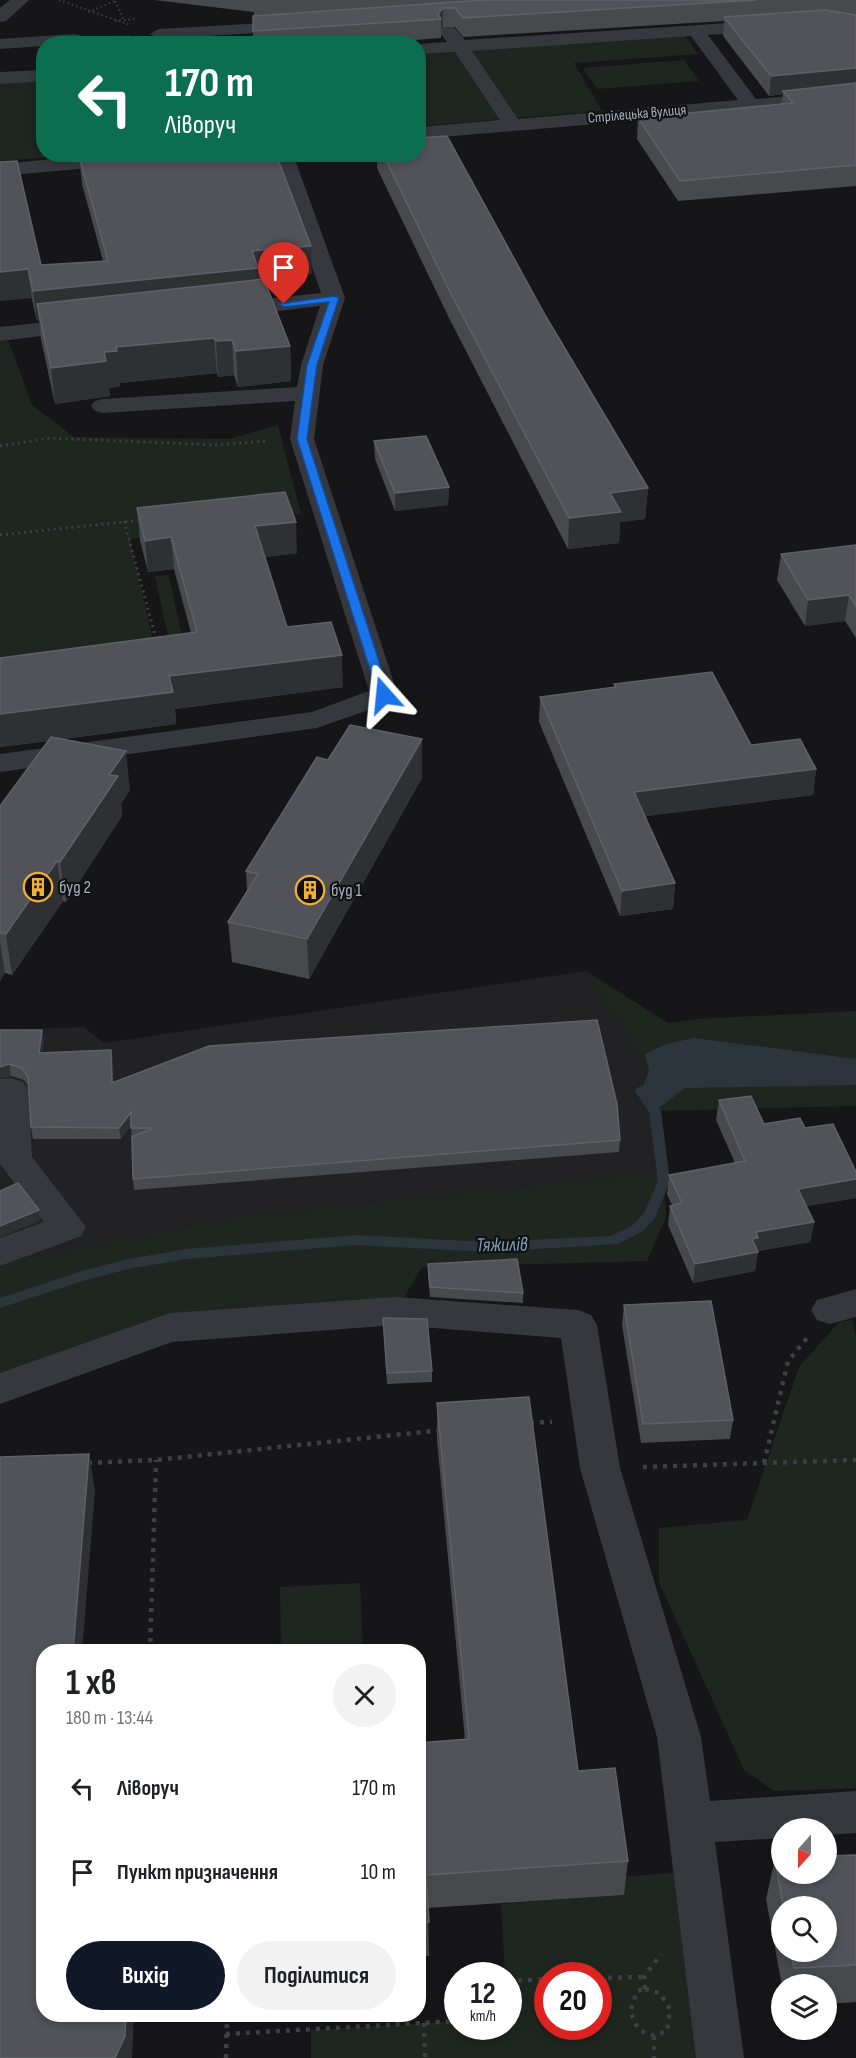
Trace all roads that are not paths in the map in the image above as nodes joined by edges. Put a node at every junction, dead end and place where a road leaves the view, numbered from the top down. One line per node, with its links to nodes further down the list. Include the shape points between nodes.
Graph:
1 (20, 0): 4 (street)
2 (465, 4): 3 (street)
3 (435, 16): 5 (street); 12 (street)
4 (0, 17)
5 (413, 18)
6 (313, 25): 9 (street)
7 (856, 27): 8 (street, via 823,22)
8 (696, 31): 12 (street); 17 (street)
9 (159, 34)
10 (36, 42): 11 (street)
11 (0, 44)
12 (460, 46): 13 (street); 18 (street)
13 (426, 48)
14 (36, 76): 15 (street)
15 (0, 78)
16 (856, 96): 17 (street, Стрілецька вулиця)
17 (751, 105): 18 (street, Стрілецька вулиця)
18 (513, 125): 19 (street, Стрілецька вулиця)
19 (426, 133)
20 (90, 162): 22 (street)
21 (286, 162): 23 (street)
22 (0, 170)
23 (334, 298): 24 (street); 27 (street, via 312,365)
24 (213, 311)
25 (106, 323): 26 (street)
26 (0, 334)
27 (308, 393): 28 (street); 29 (street, via 302,439 384,695 317,720)
28 (103, 406)
29 (0, 763)
30 (0, 1091): 31 (street, via 11,1090 15,1160 68,1227)
31 (0, 1252)
32 (0, 1389): 34 (street, via 170,1328 396,1311 578,1325 600,1468 679,1737)
33 (856, 1812): 34 (street)
34 (690, 1823): 35 (street)
35 (720, 2058)

